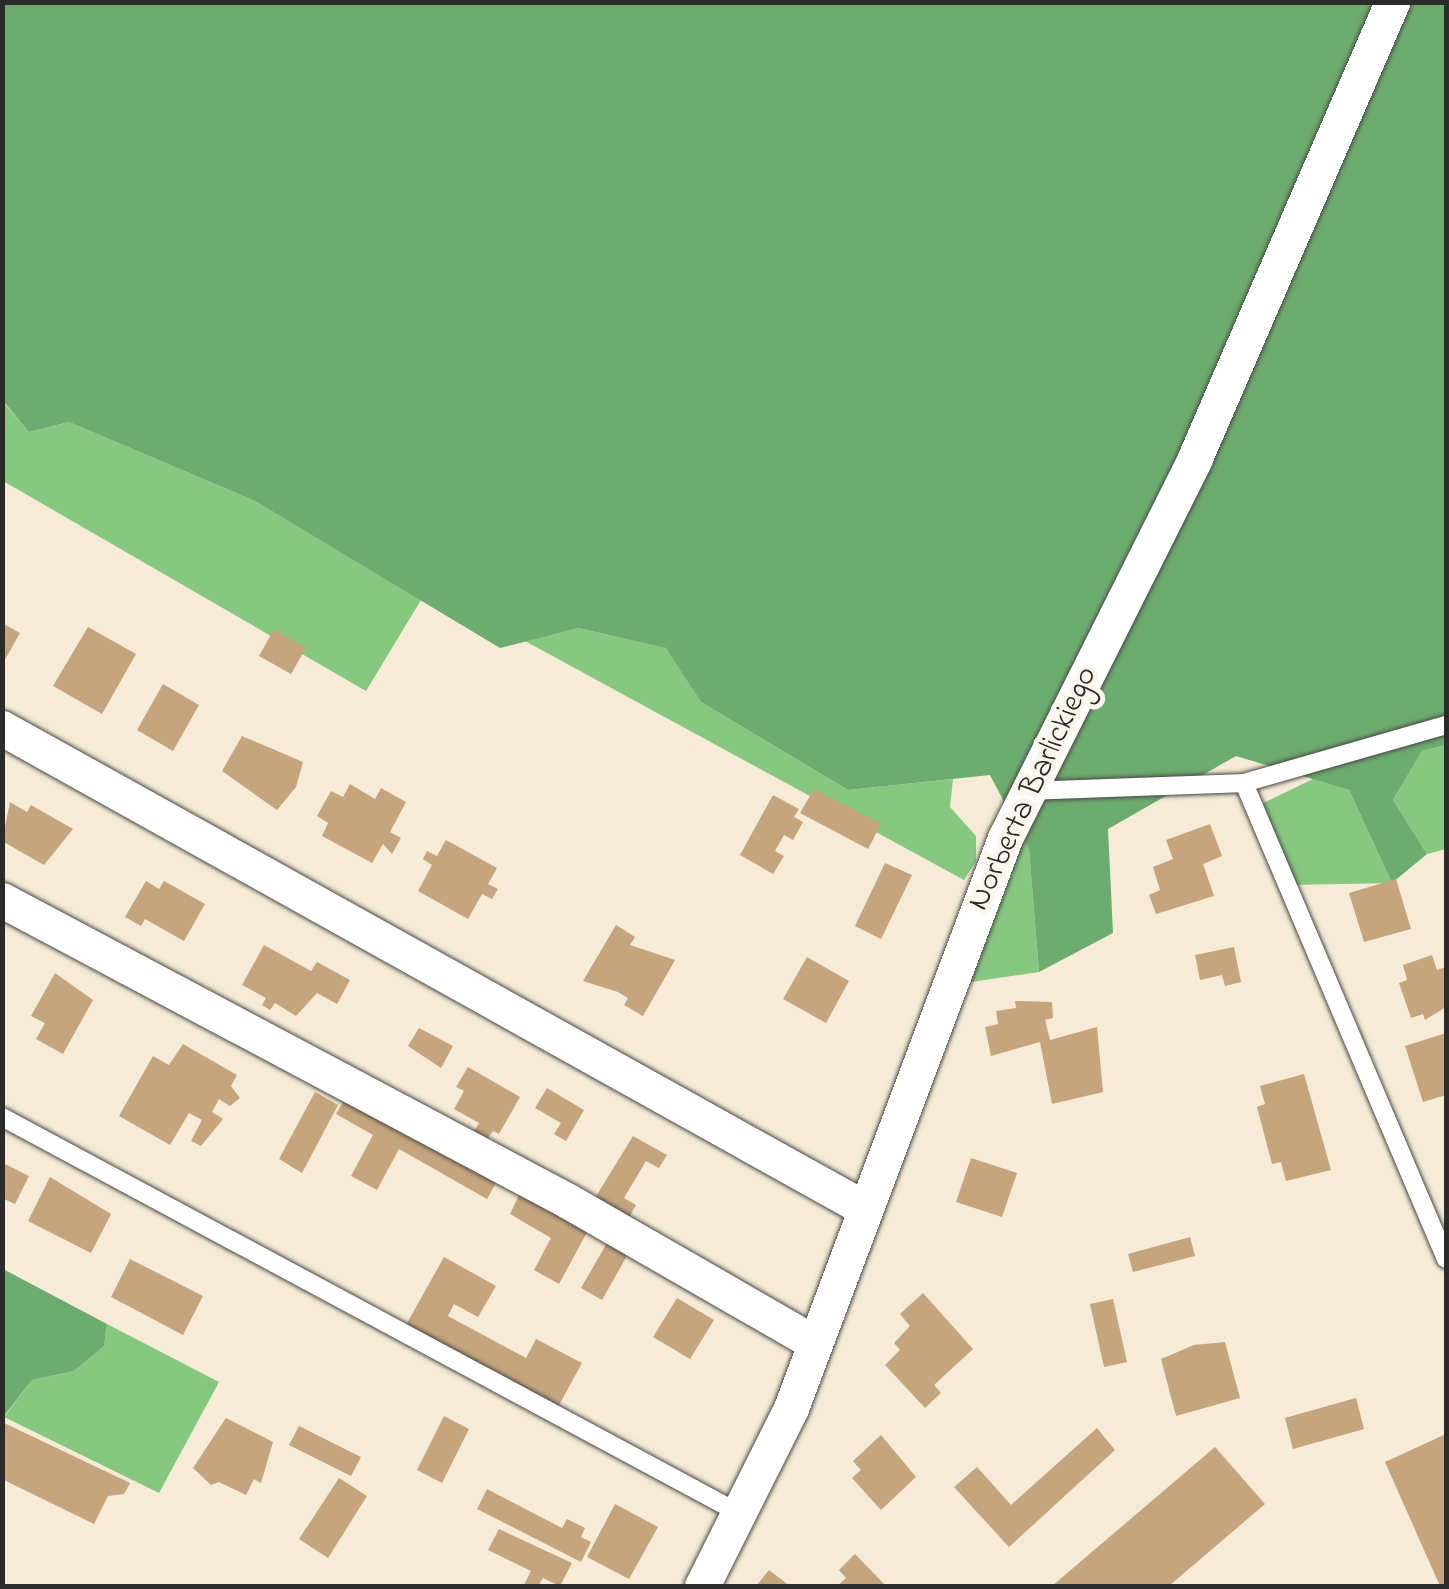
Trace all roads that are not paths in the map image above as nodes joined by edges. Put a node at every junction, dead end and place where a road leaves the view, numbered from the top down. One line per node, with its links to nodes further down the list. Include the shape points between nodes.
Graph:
1 (1392, 2): 5 (street, Norberta Barlickiego, via 1194,460)
2 (1446, 725): 4 (lane)
3 (2, 728): 8 (street)
4 (1244, 783): 5 (lane); 9 (lane)
5 (1028, 791): 8 (street, Norberta Barlickiego)
6 (2, 900): 10 (street, via 568,1201)
7 (2, 1117): 11 (lane)
8 (864, 1208): 10 (street, Norberta Barlickiego)
9 (1446, 1259)
10 (812, 1341): 11 (street, Norberta Barlickiego, via 790,1408)
11 (740, 1514): 12 (street, Norberta Barlickiego)
12 (702, 1586)

